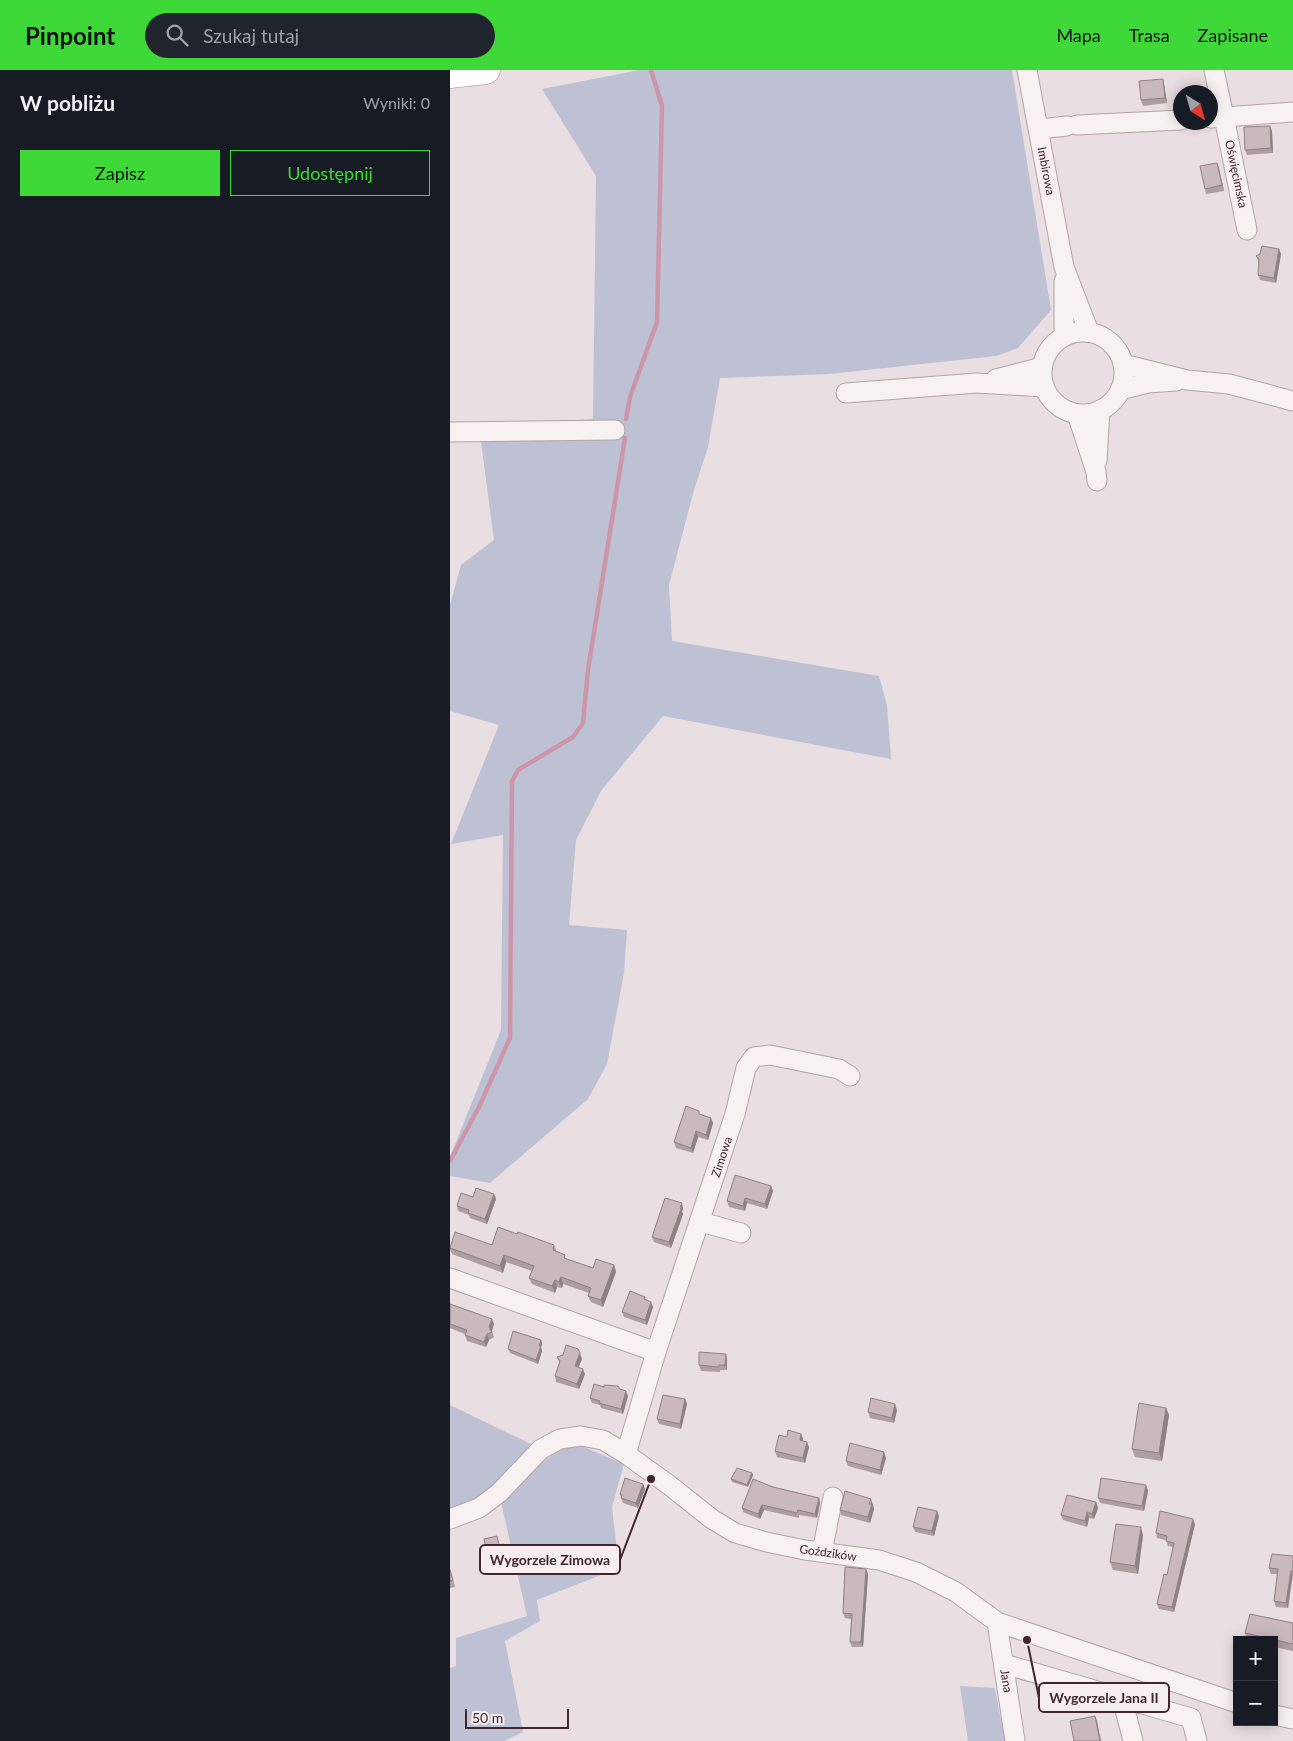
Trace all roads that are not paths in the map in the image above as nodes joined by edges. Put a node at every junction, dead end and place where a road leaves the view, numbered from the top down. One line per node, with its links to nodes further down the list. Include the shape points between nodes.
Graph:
1 (486, 70): 4 (highway)
2 (1214, 70): 5 (street, Oświęcimska)
3 (1028, 71): 10 (street, Imbirowa)
4 (450, 74)
5 (1215, 85)
6 (1293, 112): 7 (street)
7 (1218, 118)
8 (1173, 120): 10 (street)
9 (1218, 122): 11 (street, Oświęcimska)
10 (1039, 129): 12 (street, Imbirowa)
11 (1247, 230)
12 (1064, 267): 13 (street, Imbirowa); 14 (street, Imbirowa)
13 (1089, 332): 14 (street); 15 (street, via 1110,341)
14 (1064, 336): 16 (street, via 1047,352)
15 (1123, 364): 17 (street); 20 (street)
16 (1042, 366): 18 (street); 19 (street)
17 (1187, 380): 20 (street, via 1148,383); 22 (street, via 1229,384)
18 (978, 383): 19 (street); 21 (street)
19 (1044, 387): 24 (street, via 1054,402)
20 (1120, 390): 23 (street, via 1110,404)
21 (846, 393)
22 (1293, 400)
23 (1100, 410): 24 (street); 24 (street, via 1097,477)
24 (1077, 414)
25 (615, 430): 26 (street)
26 (450, 432)
27 (850, 1076): 28 (street, Zimowa, via 839,1069 770,1055 754,1058 746,1068 736,1114)
28 (700, 1222): 29 (street); 31 (street, Zimowa)
29 (741, 1233)
30 (450, 1278): 31 (street)
31 (656, 1352): 32 (street, Zimowa)
32 (626, 1454): 34 (street, Goździków, via 603,1440 581,1436 560,1439 541,1449 479,1508); 35 (street, Goździków, via 735,1533)
33 (833, 1497): 35 (street)
34 (450, 1519)
35 (822, 1552): 36 (street, Goździków, via 879,1560 916,1572 956,1592)
36 (997, 1622): 37 (street, Jana); 39 (street, Goździków)
37 (1004, 1664): 38 (street); 42 (street, Jana)
38 (1122, 1698): 43 (street); 44 (street, via 1191,1718)
39 (1233, 1702)
40 (1278, 1716): 41 (street)
41 (1293, 1719)
42 (1015, 1741)
43 (1133, 1741)
44 (1197, 1741)

